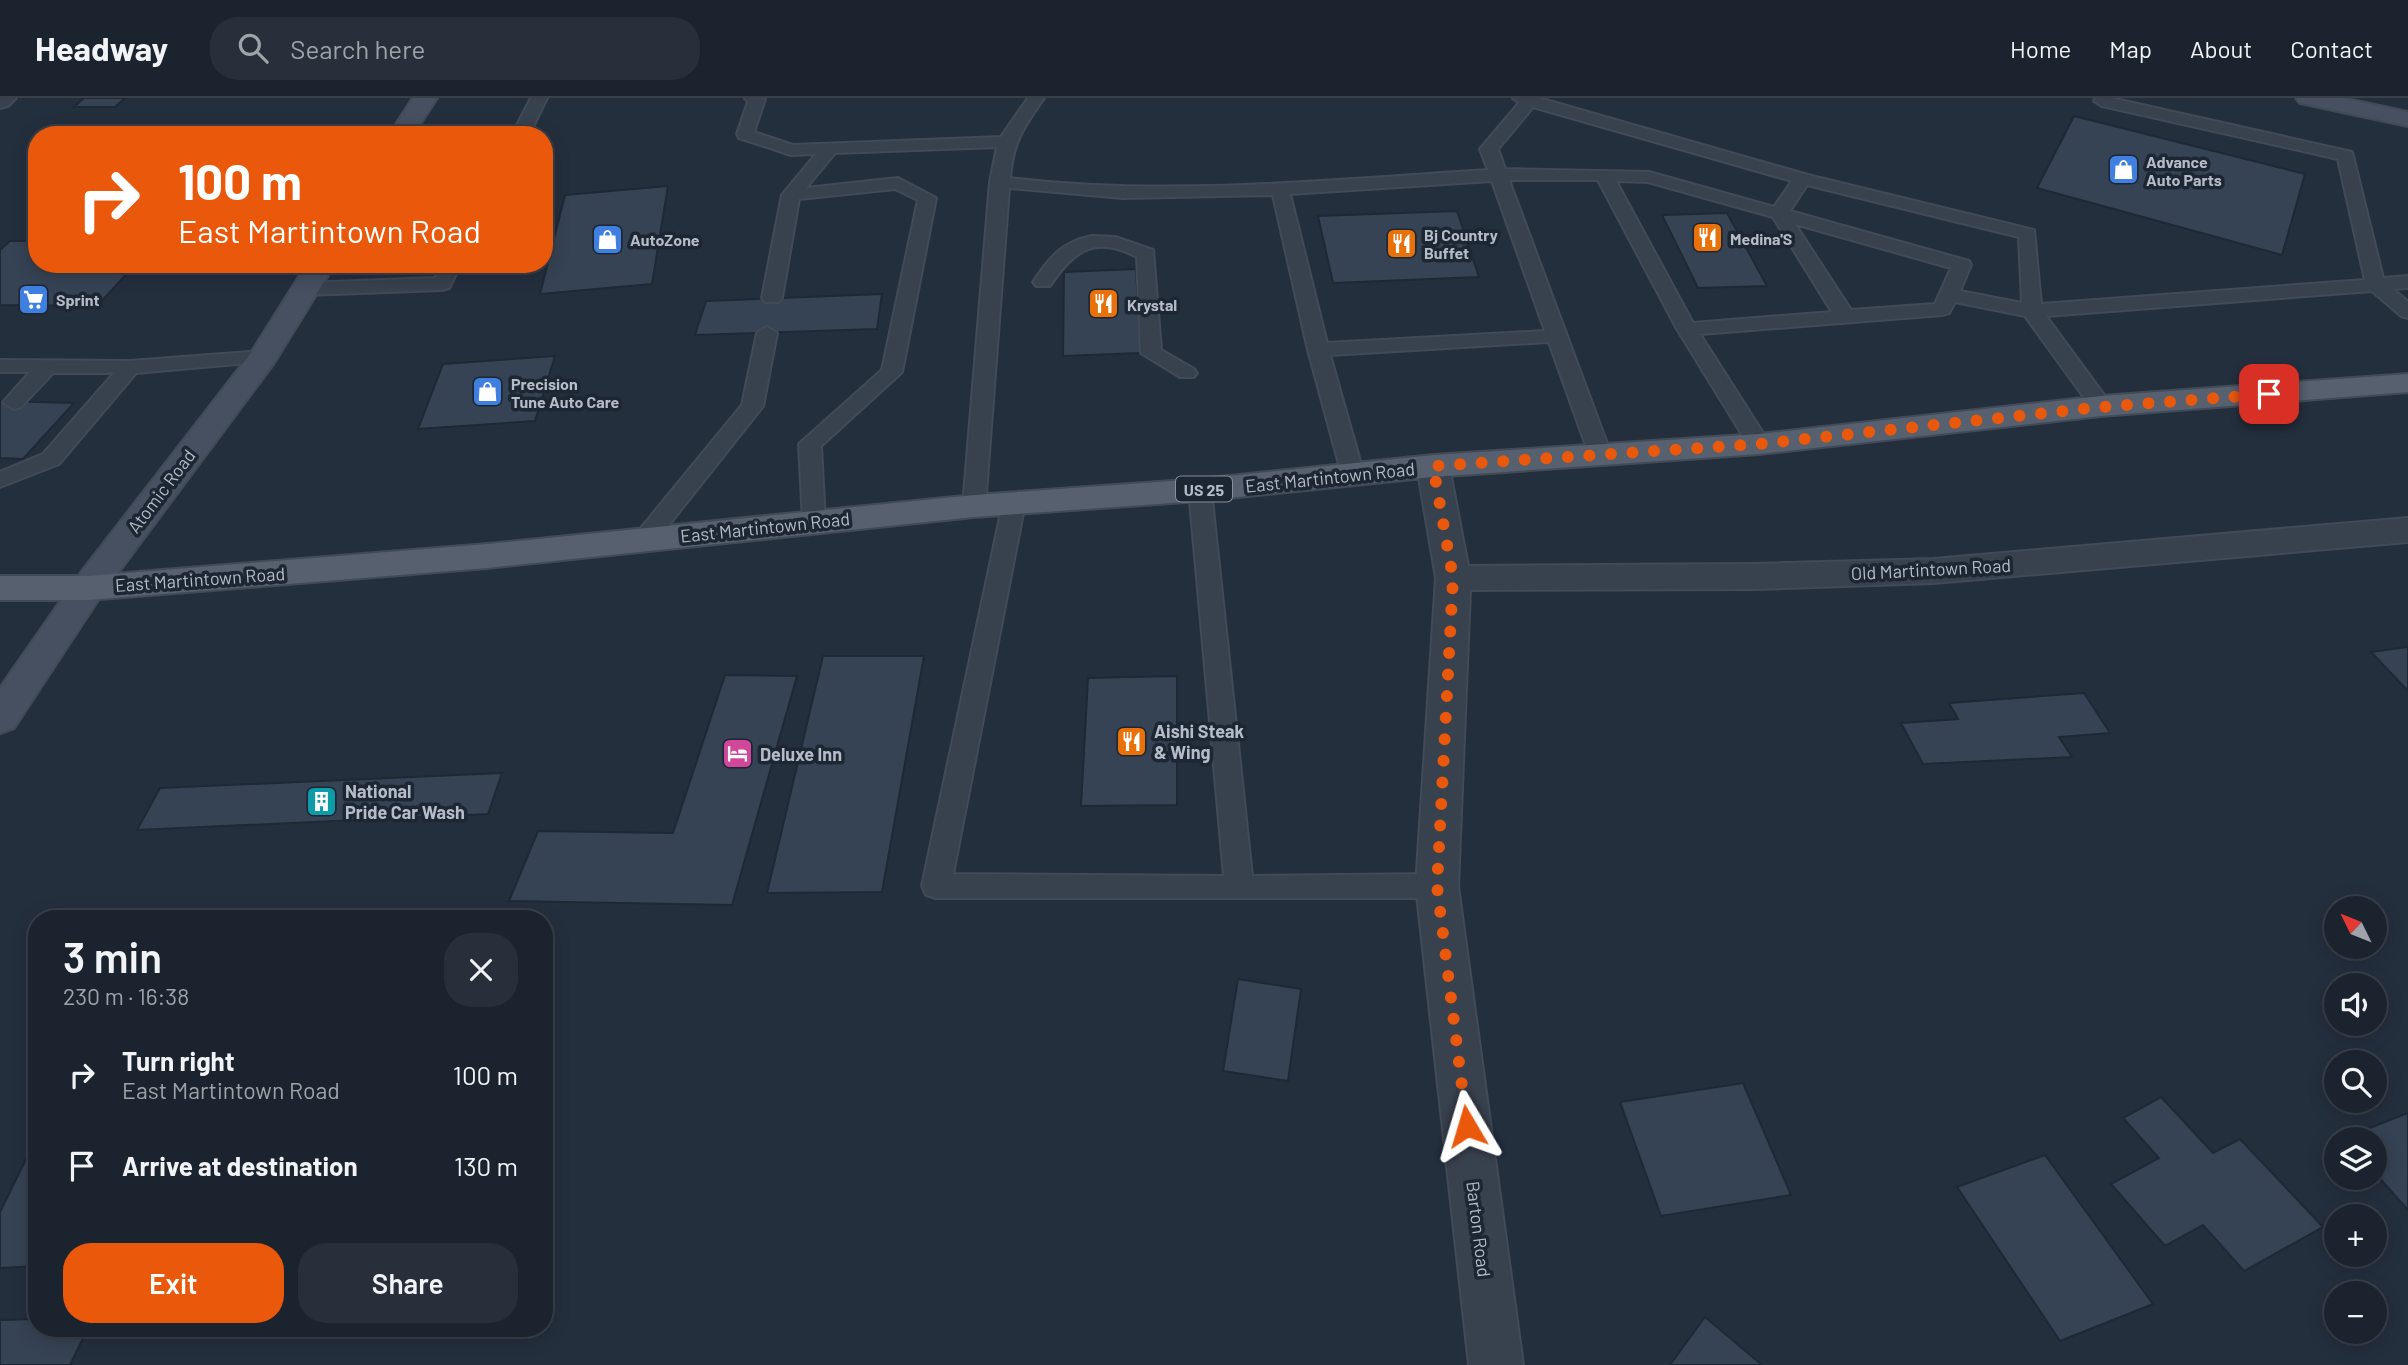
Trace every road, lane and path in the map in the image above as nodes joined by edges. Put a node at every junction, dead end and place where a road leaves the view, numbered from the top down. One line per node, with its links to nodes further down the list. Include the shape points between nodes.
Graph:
1 (425, 98): 9 (main road)
2 (539, 98): 10 (lane)
3 (753, 98): 12 (lane, via 757,99 745,134 791,150)
4 (1036, 98): 11 (lane)
5 (2103, 98): 25 (lane, via 2346,156)
6 (2308, 98): 8 (main road)
7 (1525, 99): 14 (lane, via 1489,149); 16 (lane)
8 (2408, 119)
9 (407, 126)
10 (525, 126)
11 (1007, 142): 13 (lane); 17 (lane)
12 (830, 149): 13 (lane); 19 (lane)
13 (897, 165): 19 (lane); 51 (lane, via 927,198 892,372 810,444)
14 (1498, 175): 15 (lane); 18 (lane); 33 (lane)
15 (1605, 176): 20 (lane, via 1649,177); 31 (lane)
16 (1803, 179): 20 (lane); 28 (lane, via 2028,234)
17 (999, 182): 18 (lane, via 1062,192); 50 (lane)
18 (1281, 192): 34 (lane)
19 (791, 195): 27 (lane)
20 (1779, 214): 26 (lane, via 1962,265); 30 (lane)
21 (448, 273): 22 (lane, via 442,284)
22 (313, 277): 35 (main road, Atomic Road)
23 (1043, 282): 39 (lane, via 1065,252 1092,242 1130,244 1146,254 1151,353)
24 (2408, 282): 25 (lane)
25 (2375, 283): 28 (lane); 29 (lane)
26 (1948, 295): 28 (lane); 30 (lane, via 1942,309)
27 (772, 298)
28 (2032, 312): 42 (lane)
29 (2408, 312)
30 (1844, 317): 31 (lane)
31 (1687, 329): 43 (lane)
32 (767, 333): 53 (lane, via 752,406)
33 (1557, 336): 34 (lane); 44 (lane)
34 (1318, 350): 46 (lane)
35 (263, 357): 38 (lane); 56 (main road, Atomic Road)
36 (0, 366): 37 (lane)
37 (47, 367): 38 (lane); 41 (lane)
38 (130, 367): 47 (lane, via 51,459)
39 (1187, 373)
40 (2408, 383): 42 (main road, East Martintown Road / US 25)
41 (14, 402)
42 (2101, 407): 43 (main road, East Martintown Road / US 25)
43 (1759, 444): 44 (main road, East Martintown Road / US 25)
44 (1601, 457): 45 (main road, East Martintown Road / US 25)
45 (1433, 466): 46 (main road, East Martintown Road / US 25); 54 (street, Barton Road)
46 (1353, 475): 48 (main road, East Martintown Road / US 25)
47 (0, 480)
48 (1200, 490): 49 (main road, East Martintown Road / US 25); 59 (lane)
49 (1014, 503): 50 (main road, East Martintown Road / US 25); 59 (lane, via 936,886)
50 (974, 506): 51 (main road, East Martintown Road / US 25)
51 (814, 522): 53 (main road, East Martintown Road / US 25)
52 (2408, 530): 54 (street, Old Martintown Road, via 1933,571)
53 (645, 539): 56 (main road, East Martintown Road / US 25)
54 (1453, 578): 58 (street, Barton Road)
55 (0, 588): 56 (main road, East Martintown Road / US 25)
56 (88, 588): 57 (main road, Atomic Road)
57 (0, 718)
58 (1437, 886): 59 (lane); 60 (street, Barton Road)
59 (1239, 888)
60 (1496, 1365)

